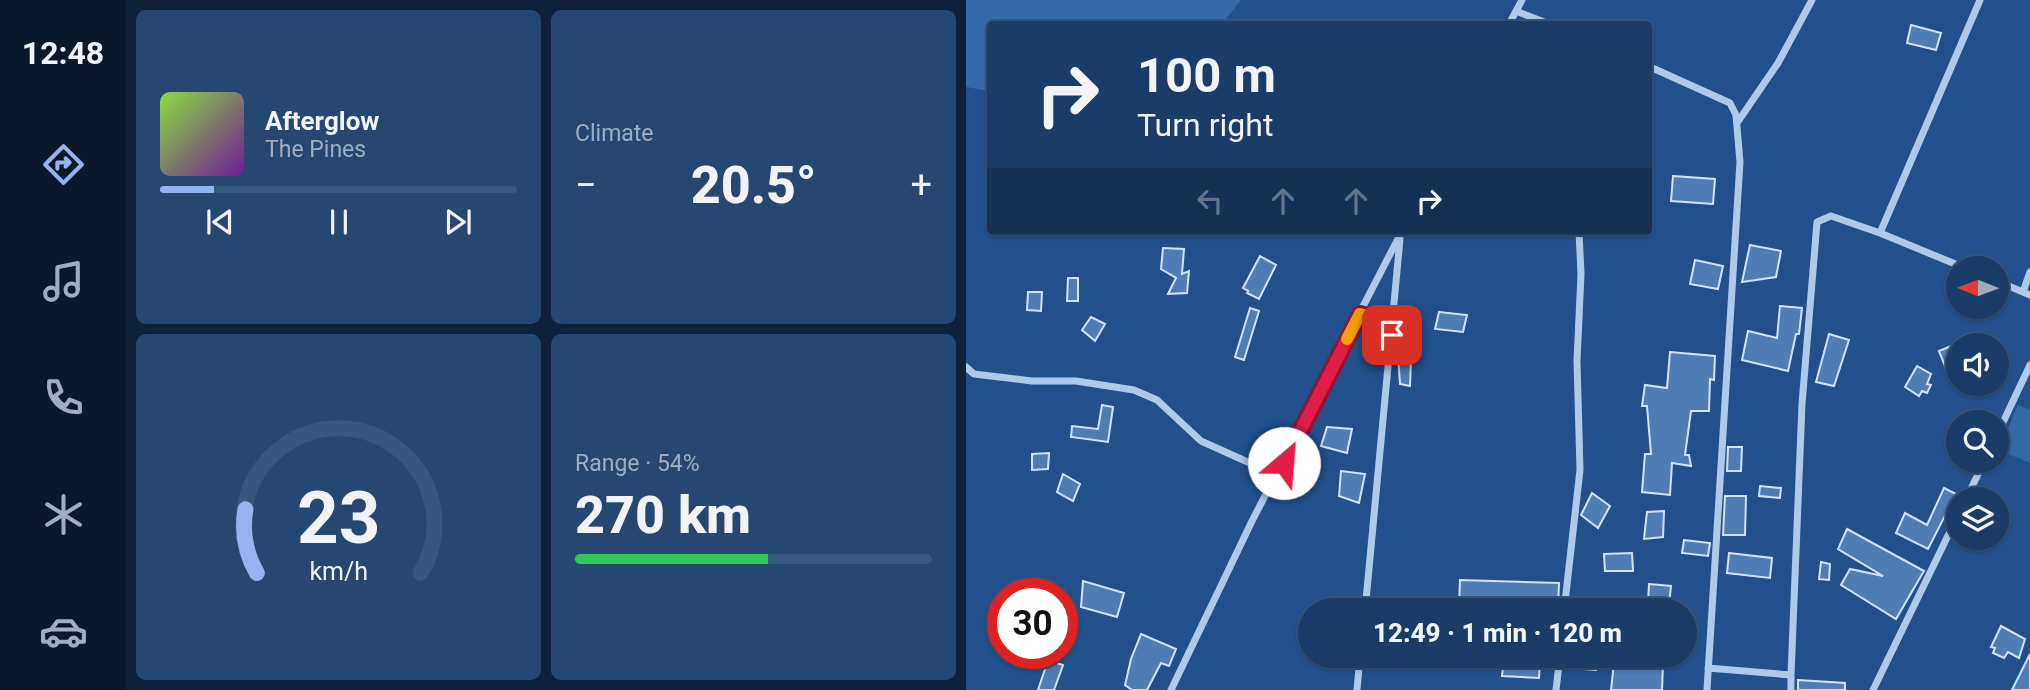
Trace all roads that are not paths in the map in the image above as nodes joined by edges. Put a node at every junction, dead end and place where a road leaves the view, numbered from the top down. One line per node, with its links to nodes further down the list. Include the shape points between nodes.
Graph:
1 (1522, 0): 4 (street)
2 (1812, 0): 8 (street, via 1778,63)
3 (1980, 0): 9 (street)
4 (1516, 11): 5 (street); 6 (street)
5 (1511, 21)
6 (1541, 21)
7 (1652, 68): 8 (street, via 1730,103)
8 (1737, 123): 30 (street, via 1740,162)
9 (1880, 233): 13 (street); 31 (street, via 1831,216 1817,222 1802,404)
10 (1400, 235): 17 (street)
11 (1401, 235): 18 (street)
12 (1579, 235): 27 (street, via 1580,470)
13 (1946, 260)
14 (2030, 272): 16 (street)
15 (2009, 286): 16 (street)
16 (2026, 293)
17 (1360, 314): 18 (street, via 1381,320); 22 (street)
18 (1392, 335): 26 (street)
19 (2030, 365): 21 (street)
20 (966, 367): 23 (street, via 974,374 1134,390 1157,400 1201,441)
21 (2009, 410)
22 (1284, 463): 23 (street); 24 (street)
23 (1261, 468): 24 (street)
24 (1273, 483): 32 (street)
25 (1946, 540): 37 (street)
26 (1366, 598)
27 (1565, 598)
28 (1359, 668): 33 (street)
29 (1559, 668): 34 (street)
30 (1708, 668): 31 (street); 35 (street)
31 (1791, 676): 36 (street)
32 (1171, 690)
33 (1357, 690)
34 (1556, 690)
35 (1707, 690)
36 (1791, 690)
37 (1873, 690)

